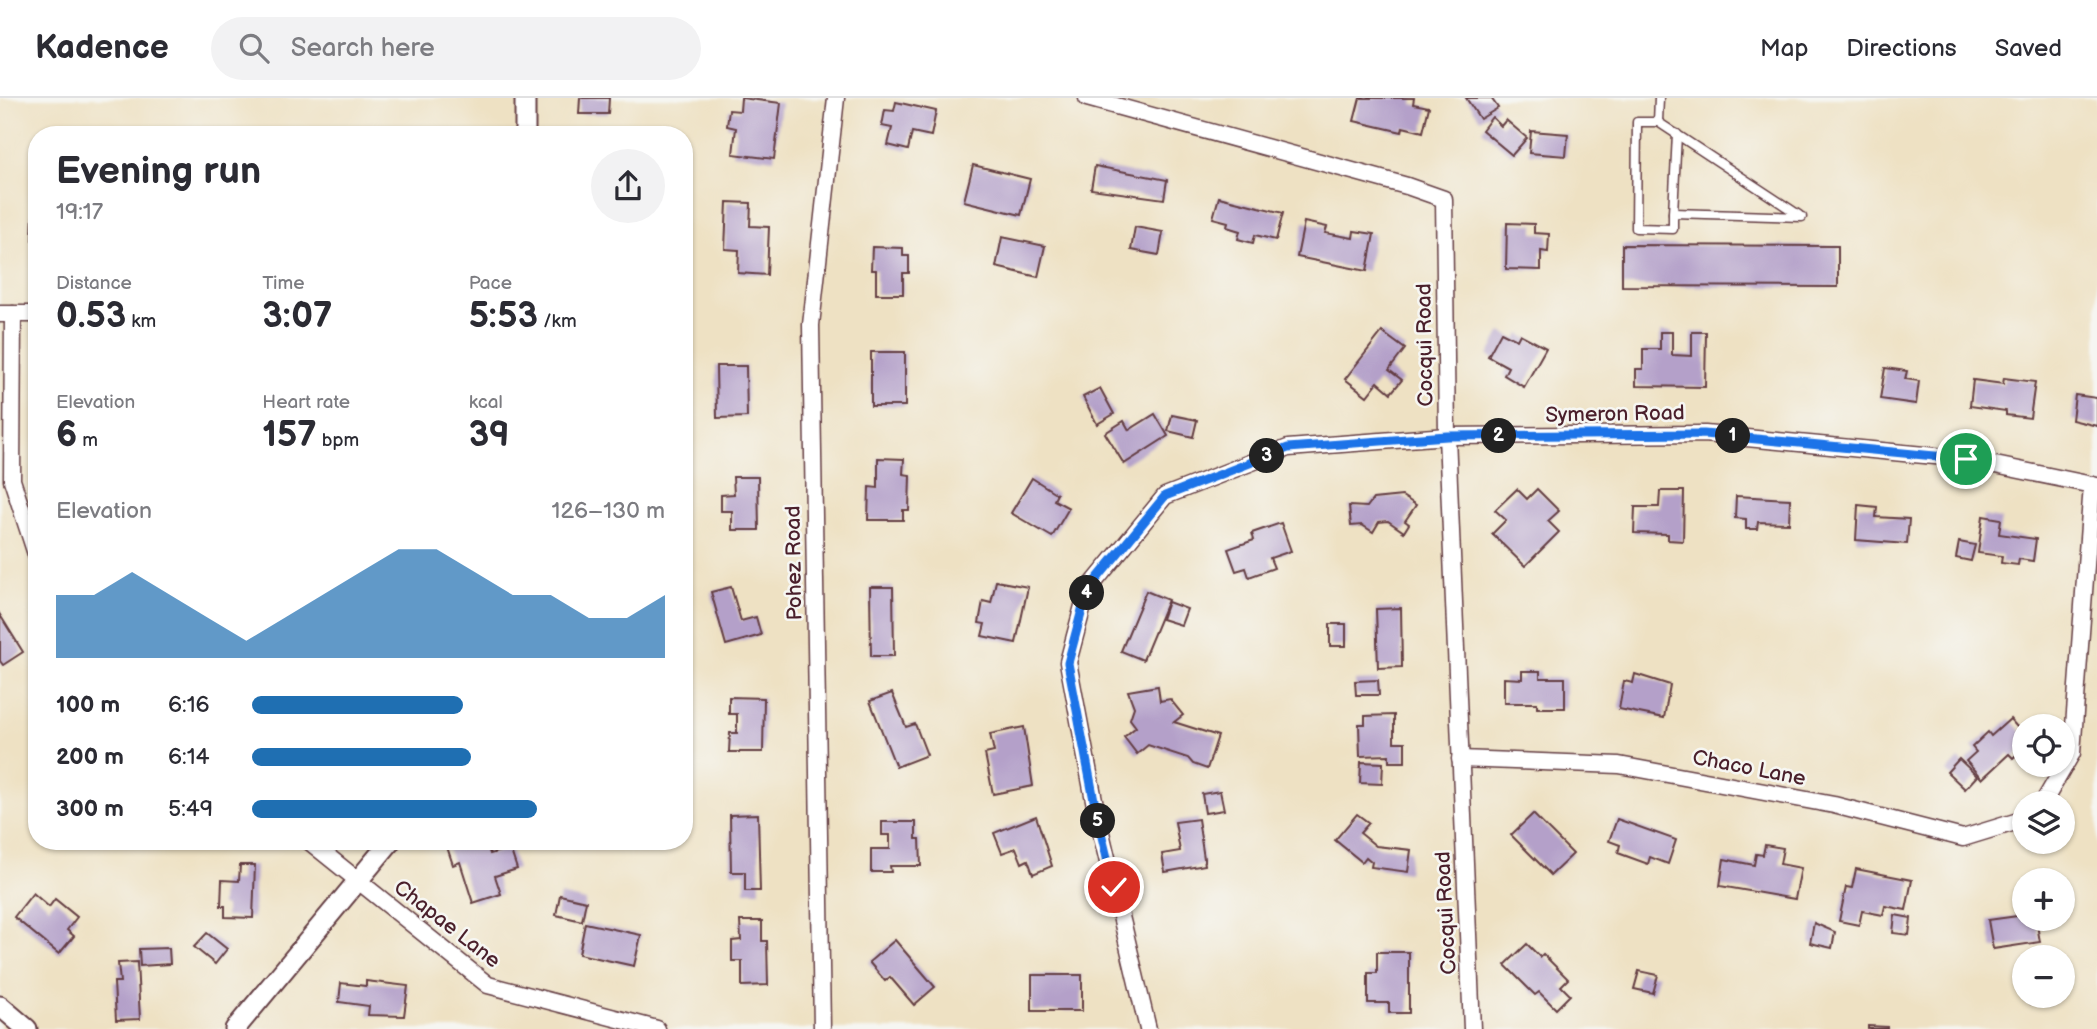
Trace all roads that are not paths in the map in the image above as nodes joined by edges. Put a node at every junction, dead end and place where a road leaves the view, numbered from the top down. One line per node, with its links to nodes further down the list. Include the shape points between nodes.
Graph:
1 (525, 98): 6 (street)
2 (836, 98): 24 (street, Pohez Road, via 811,325)
3 (1087, 98): 11 (street, Cocqui Road, via 1444,199)
4 (1659, 98): 5 (lane)
5 (1658, 122): 7 (lane); 8 (lane, via 1637,122 1636,228 1673,229)
6 (525, 126)
7 (1677, 134): 8 (lane); 8 (lane, via 1802,216)
8 (1673, 213)
9 (7, 314): 10 (street); 13 (street, via 12,480)
10 (28, 314)
11 (1447, 436): 12 (street, Symeron Road, via 1704,434 1966,459); 14 (street, Cocqui Road); 25 (street, Symeron Road, via 1288,448 1165,496 1087,591 1068,663 1097,816)
12 (2095, 486): 15 (street, via 2072,753)
13 (28, 529)
14 (1460, 759): 16 (street, Chaco Lane, via 1619,765 1834,805 1963,838); 26 (street, Cocqui Road)
15 (2050, 791)
16 (2012, 823)
17 (320, 850): 19 (street, Chapae Lane)
18 (384, 850): 19 (street)
19 (358, 882): 22 (street); 23 (street, Chapae Lane, via 488,985)
20 (0, 1006): 21 (street)
21 (27, 1029)
22 (234, 1029)
23 (657, 1029)
24 (822, 1029)
25 (1148, 1029)
26 (1472, 1029)

